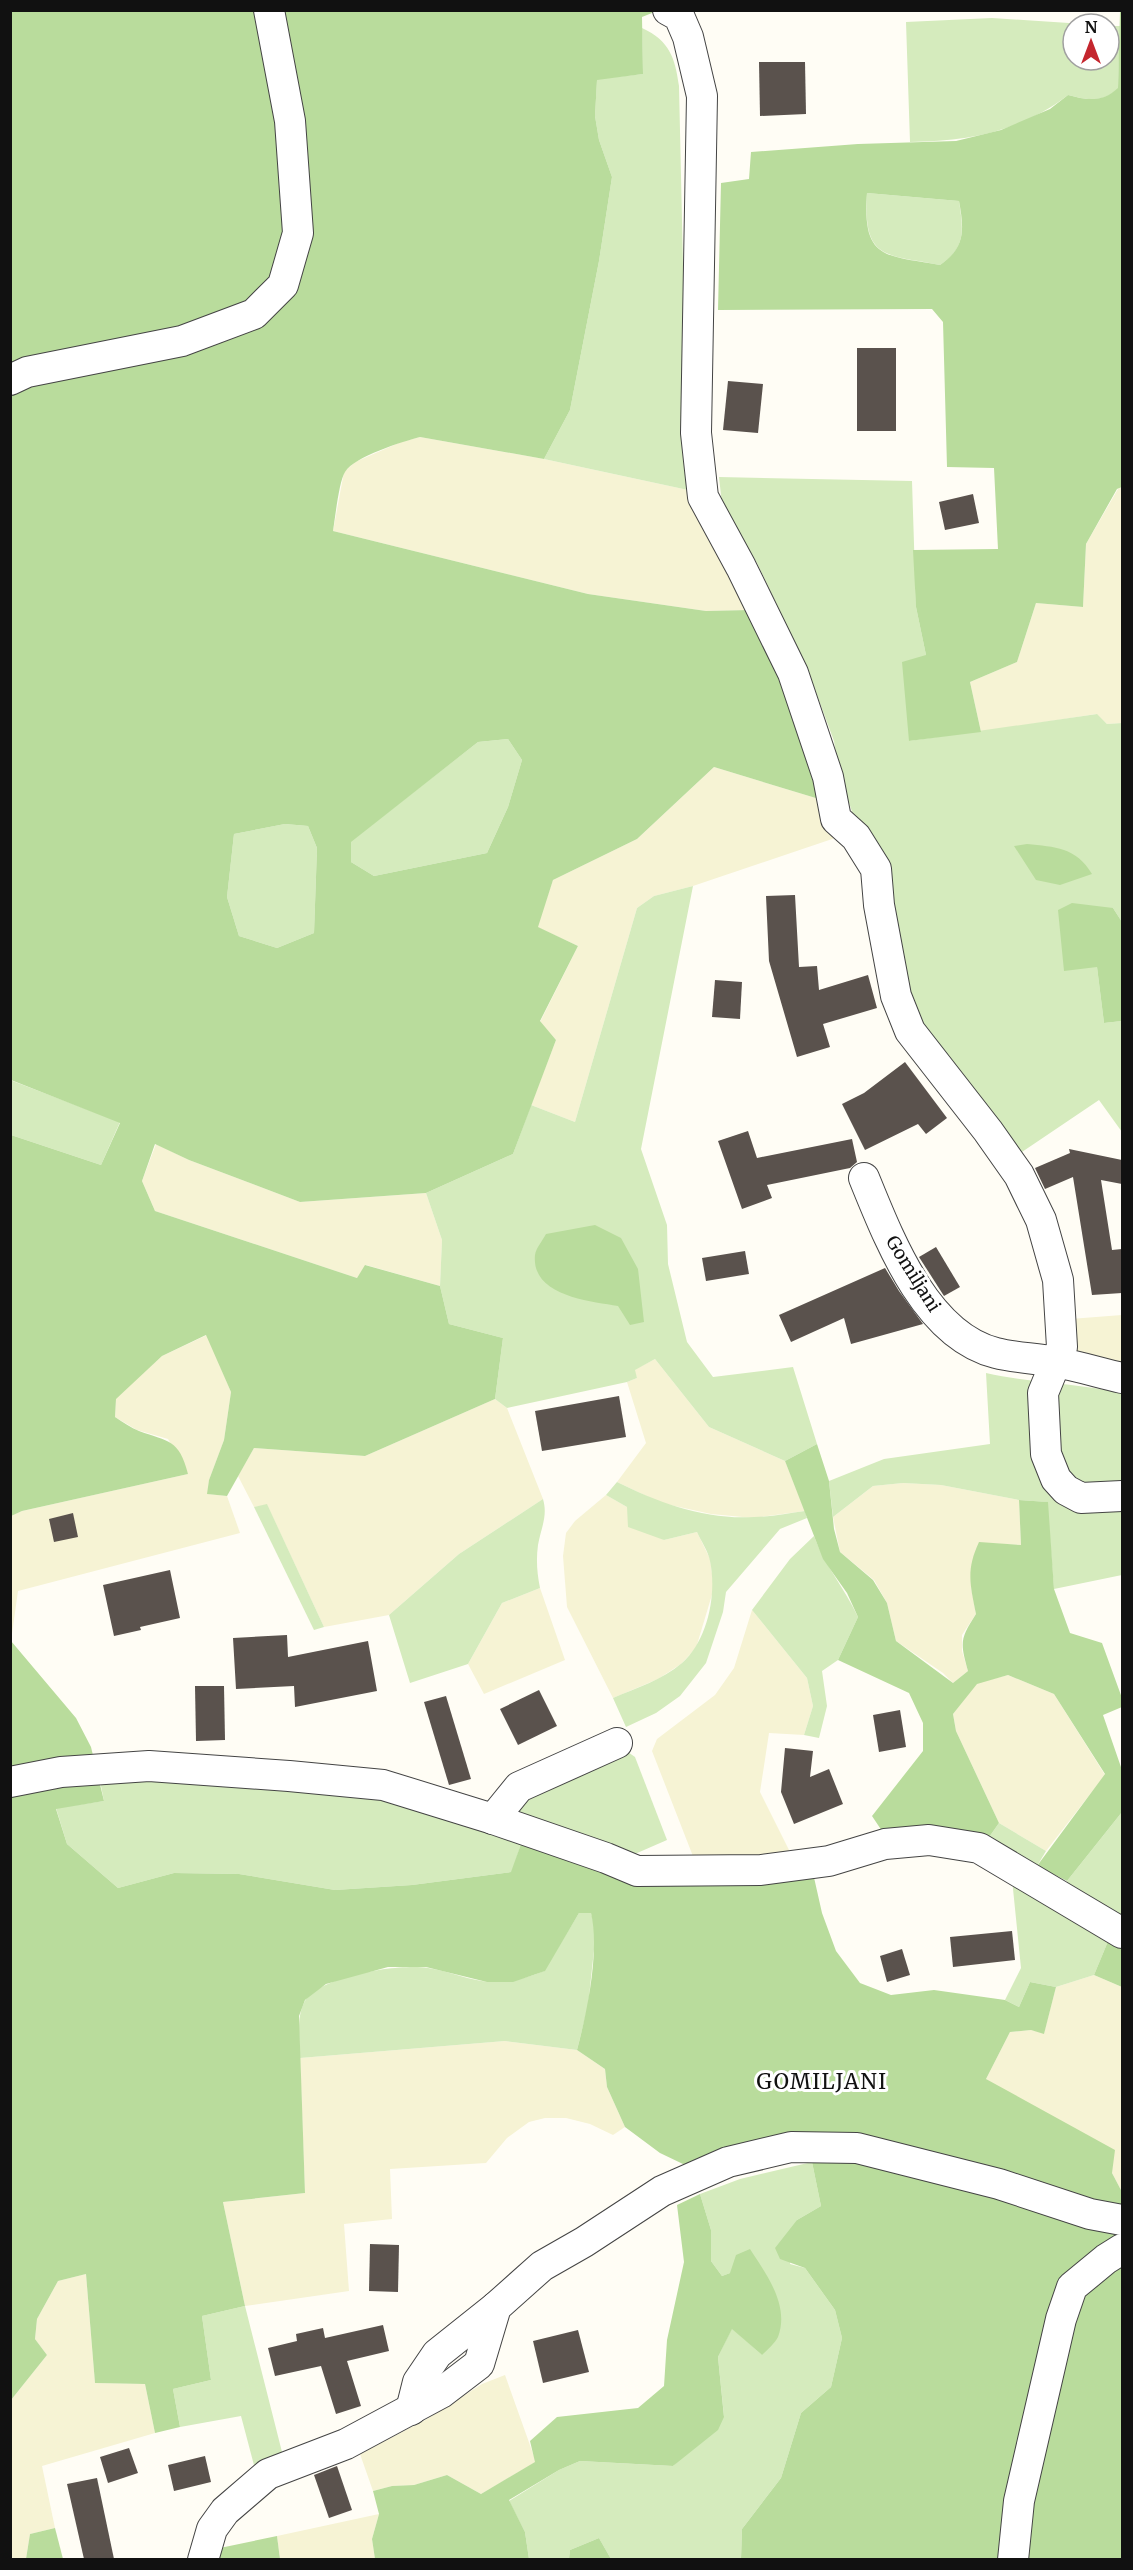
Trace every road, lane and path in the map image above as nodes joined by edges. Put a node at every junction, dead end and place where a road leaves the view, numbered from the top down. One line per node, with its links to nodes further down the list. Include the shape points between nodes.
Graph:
1 (269, 10): 3 (street, via 290,121 298,233 283,285 254,314 182,341 27,372)
2 (668, 10): 5 (street, via 679,16 688,37 702,96 696,433 703,497 794,673 828,777 836,819 856,837 876,869 896,996 909,1031 1019,1175 1041,1220 1058,1280 1062,1347)
3 (10, 380)
4 (864, 1179): 5 (street, Gomiljani, via 887,1233 925,1300 943,1321 964,1338 994,1353)
5 (1056, 1362): 6 (street, Gomiljani); 7 (street, via 1043,1393 1046,1454 1056,1479 1082,1498)
6 (1122, 1378)
7 (1122, 1496)
8 (617, 1743): 10 (street, via 519,1787)
9 (10, 1782): 10 (street, via 61,1772 149,1766 277,1775 383,1785)
10 (493, 1819): 11 (street, via 637,1871 761,1870 829,1861 885,1844 929,1840 979,1848)
11 (1122, 1933)
12 (1122, 2220): 14 (street, via 856,2148 791,2147 728,2162 662,2191 542,2266 496,2307 479,2364 441,2393 346,2444 268,2474 225,2511 212,2529)
13 (1122, 2248): 15 (street, via 1072,2287 1019,2501)
14 (203, 2559)
15 (1013, 2559)

